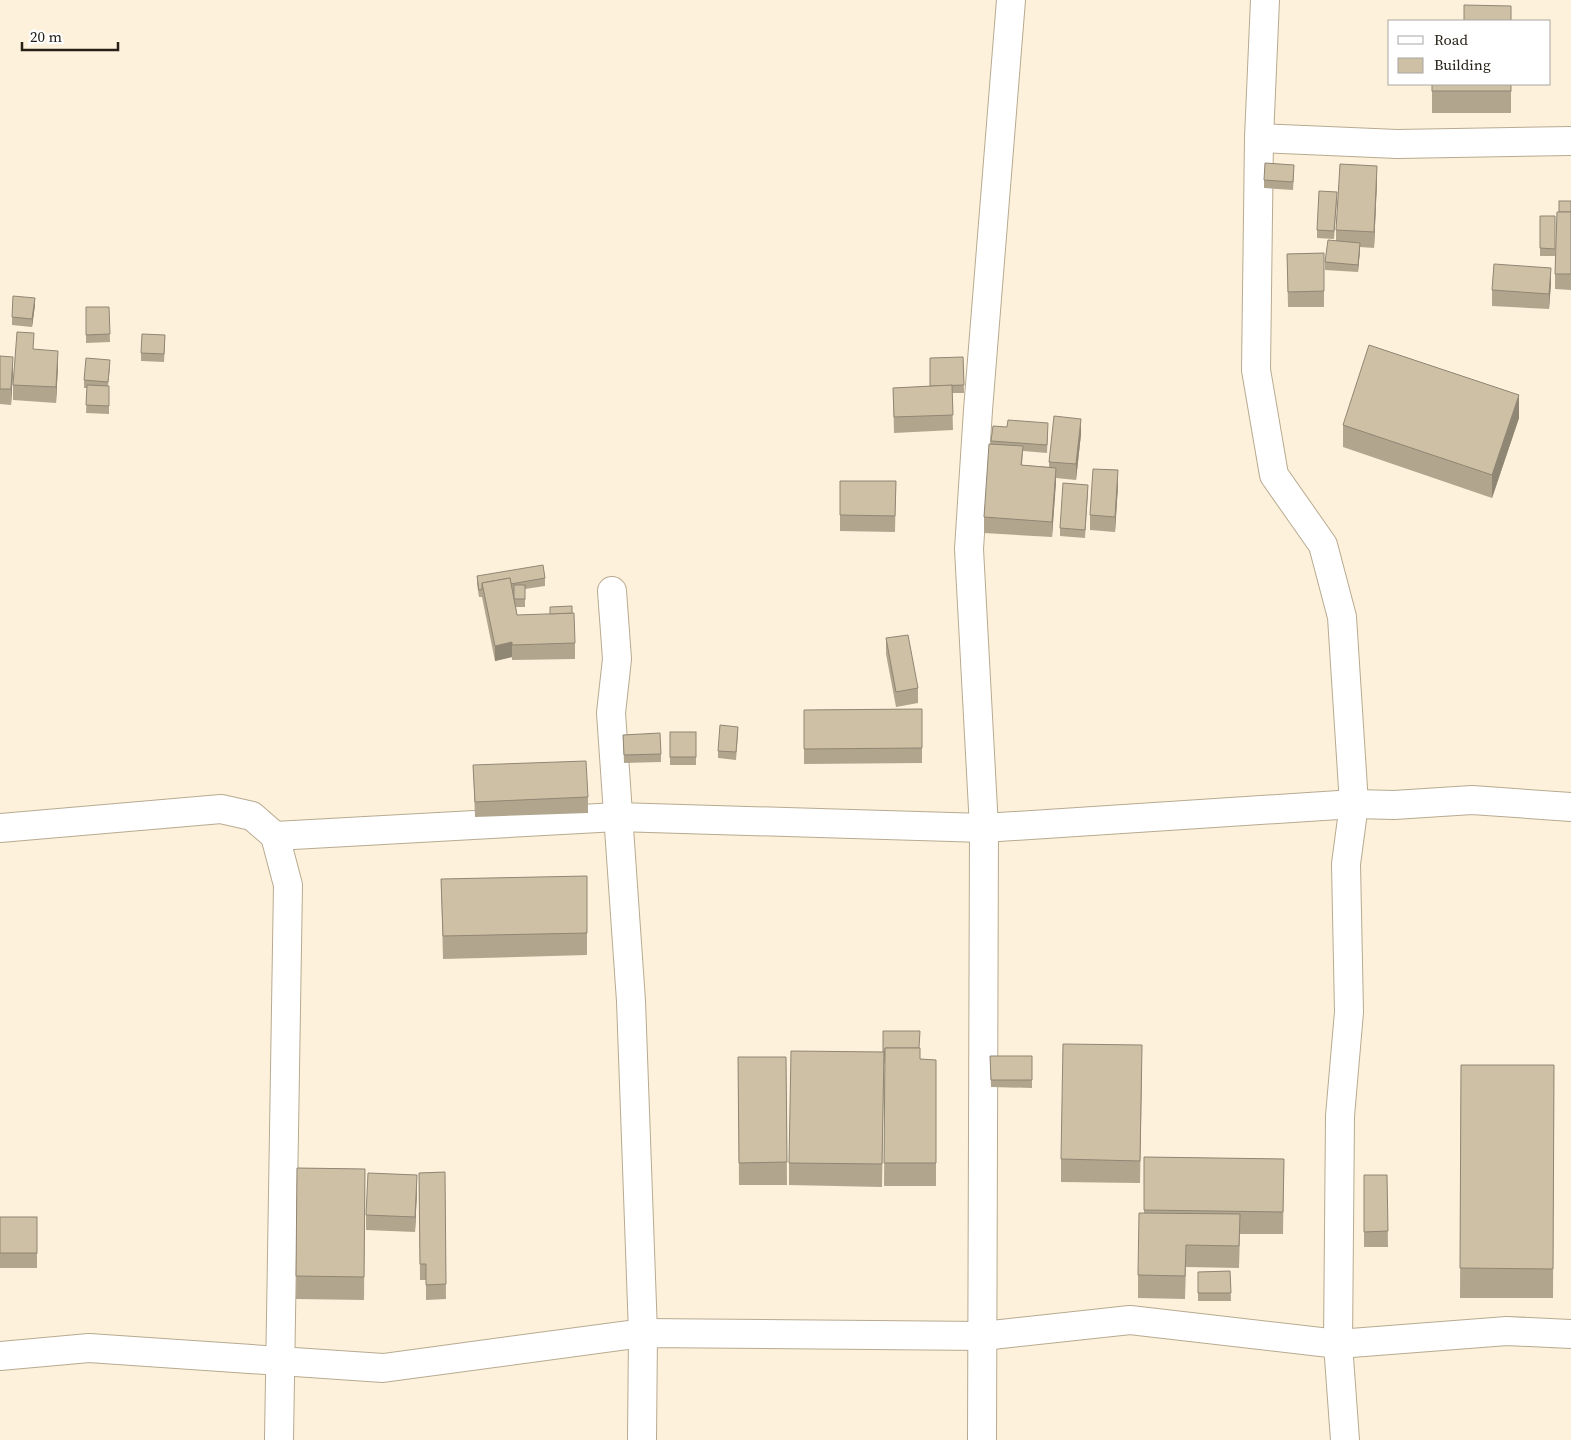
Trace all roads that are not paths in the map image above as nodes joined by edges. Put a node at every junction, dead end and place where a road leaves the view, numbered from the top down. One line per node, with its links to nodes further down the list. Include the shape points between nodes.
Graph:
1 (1011, 0): 10 (street, via 970,549)
2 (1265, 0): 3 (street)
3 (1259, 138): 4 (street, via 1398,144); 6 (street, via 1256,370 1274,475 1323,545 1342,617)
4 (1571, 141)
5 (612, 591): 8 (street, via 617,658 611,712)
6 (1354, 804): 7 (street, via 1472,800); 10 (street); 15 (street, via 1346,864 1349,1012 1340,1116)
7 (1571, 806)
8 (617, 817): 10 (street); 11 (street); 12 (street, via 632,1001)
9 (0, 828): 11 (street, via 221,808 252,816)
10 (984, 828): 14 (street)
11 (275, 836): 17 (street, via 288,886)
12 (643, 1334): 14 (street); 17 (street, via 383,1368); 19 (street)
13 (1571, 1334): 15 (street, via 1507,1331)
14 (983, 1336): 15 (street, via 1130,1320); 20 (street)
15 (1338, 1344): 21 (street)
16 (0, 1356): 17 (street, via 89,1348)
17 (279, 1361): 18 (street)
18 (279, 1440)
19 (642, 1440)
20 (982, 1440)
21 (1345, 1440)

